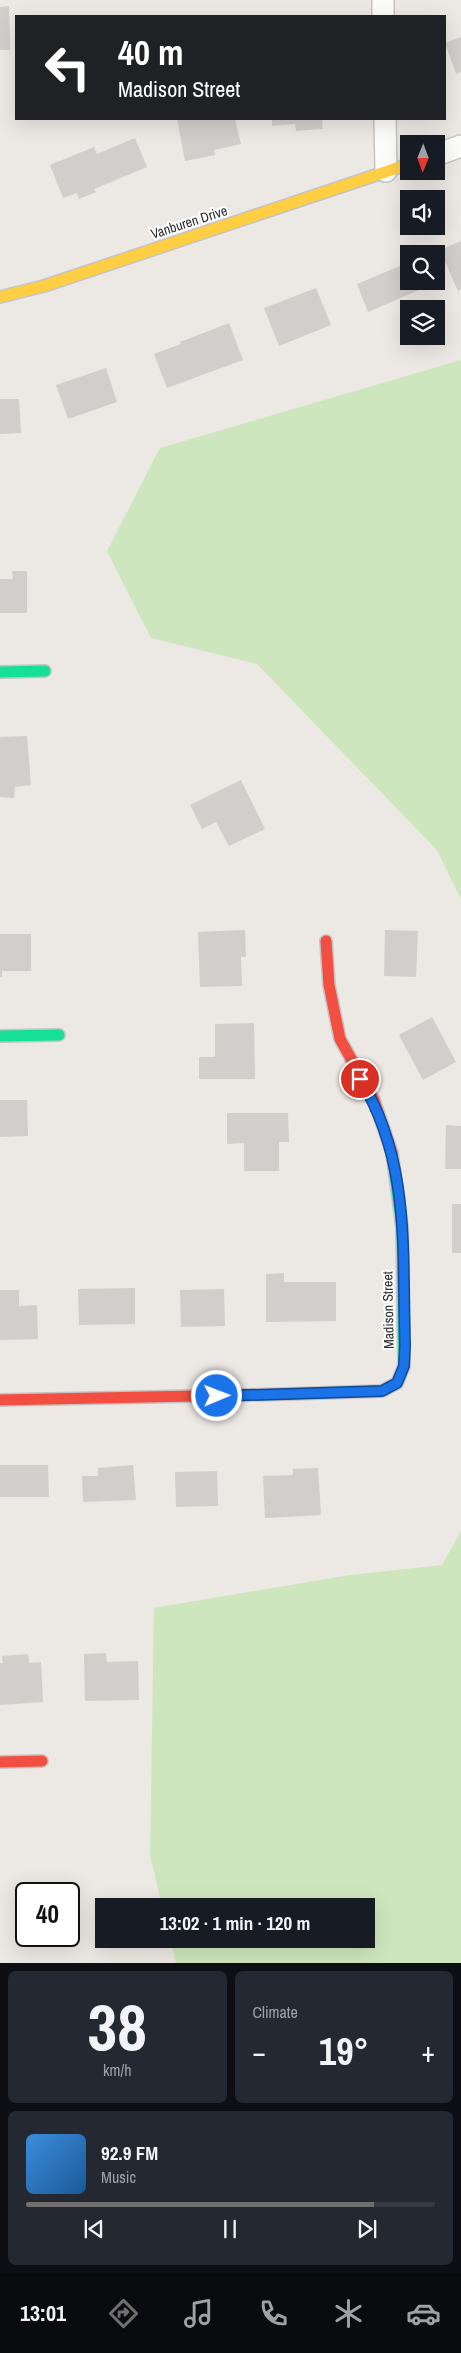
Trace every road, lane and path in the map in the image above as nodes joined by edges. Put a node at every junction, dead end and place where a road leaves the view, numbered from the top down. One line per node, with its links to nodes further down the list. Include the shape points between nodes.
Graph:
1 (383, 0): 2 (street)
2 (384, 15)
3 (385, 120): 7 (street)
4 (461, 146): 5 (street)
5 (445, 152)
6 (400, 167): 7 (street, Vanburen Drive)
7 (386, 172): 8 (street, Vanburen Drive, via 44,286)
8 (0, 297)
9 (45, 671): 10 (street)
10 (0, 672)
11 (326, 940): 14 (street, Madison Street, via 329,985 340,1038 383,1122 396,1167 402,1228 405,1345 404,1366 397,1383 382,1391 356,1393)
12 (59, 1035): 13 (street)
13 (0, 1036)
14 (0, 1400)
15 (42, 1761): 16 (street)
16 (0, 1762)

